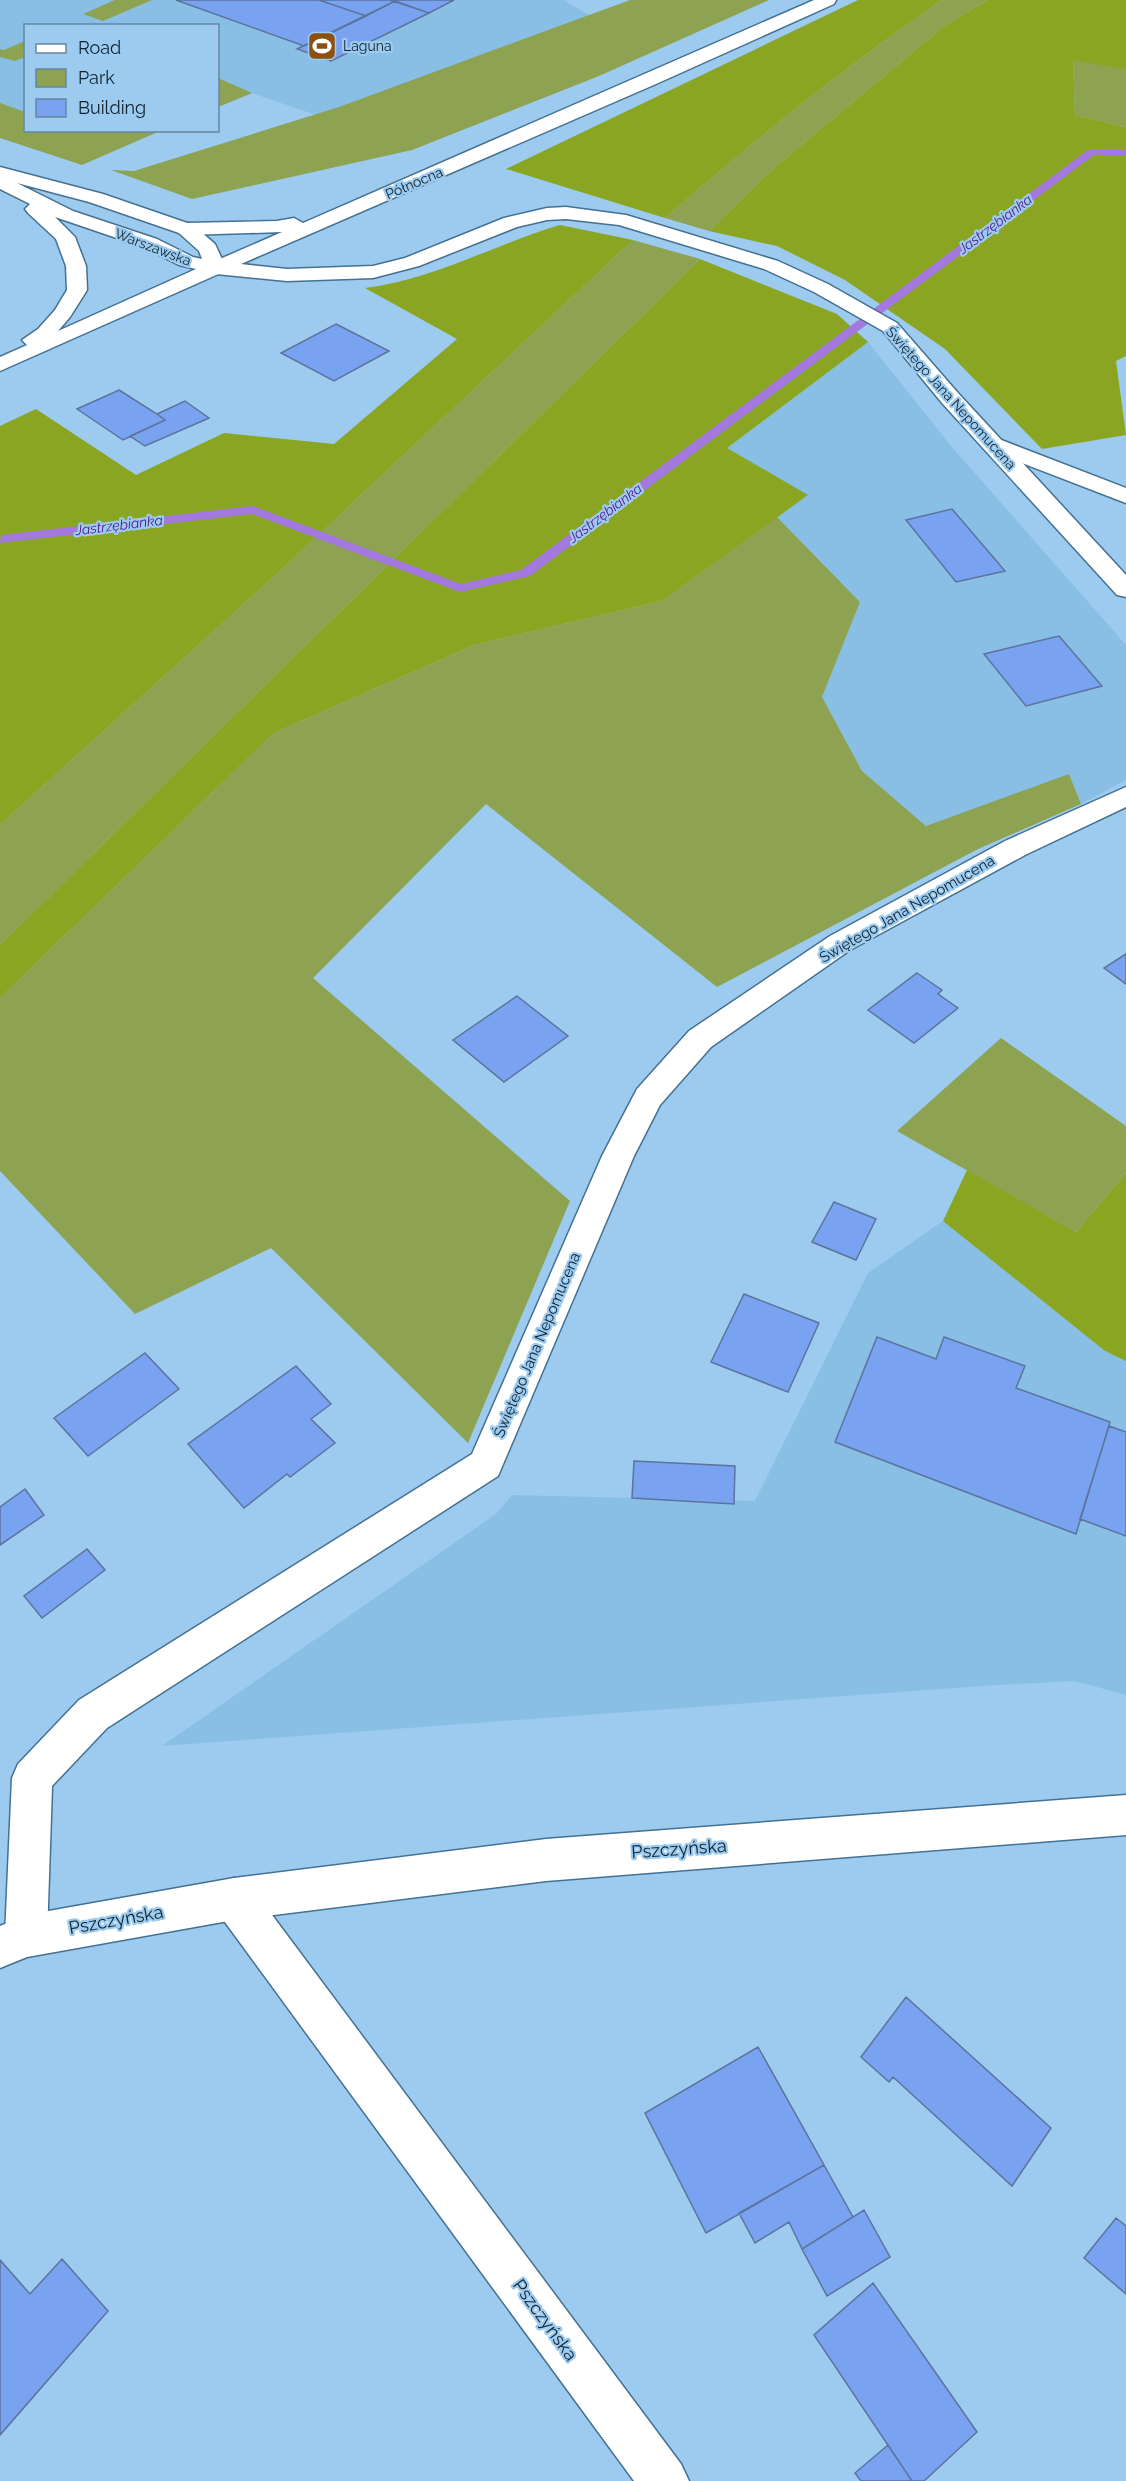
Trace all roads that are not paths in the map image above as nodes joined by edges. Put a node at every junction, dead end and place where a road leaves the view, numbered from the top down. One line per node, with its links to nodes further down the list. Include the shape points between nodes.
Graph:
1 (828, 0): 4 (street, Północna)
2 (0, 173): 5 (street, Warszawska, via 96,198)
3 (9, 186): 6 (street, Warszawska, via 66,215 150,243 186,261); 7 (street, via 65,237 76,266 77,290 45,333)
4 (340, 215): 5 (street, via 277,227); 6 (street, Północna)
5 (186, 229): 6 (street, Warszawska, via 208,248)
6 (216, 268): 8 (street, Północna); 9 (street, Świętego Jana Nepomucena, via 287,275 373,272 412,262 511,222 547,214 619,219 771,265 890,327)
7 (0, 357)
8 (0, 364)
9 (991, 443): 10 (street); 11 (street, Świętego Jana Nepomucena)
10 (1126, 496)
11 (1126, 590)
12 (1126, 796): 15 (street, Świętego Jana Nepomucena, via 1015,848 840,943 700,1039 648,1097 618,1156 484,1465 93,1714 32,1778)
13 (1126, 1815): 14 (street, Pszczyńska, via 546,1860)
14 (234, 1899): 15 (street, Pszczyńska); 16 (street, Pszczyńska)
15 (13, 1941)
16 (664, 2481)

